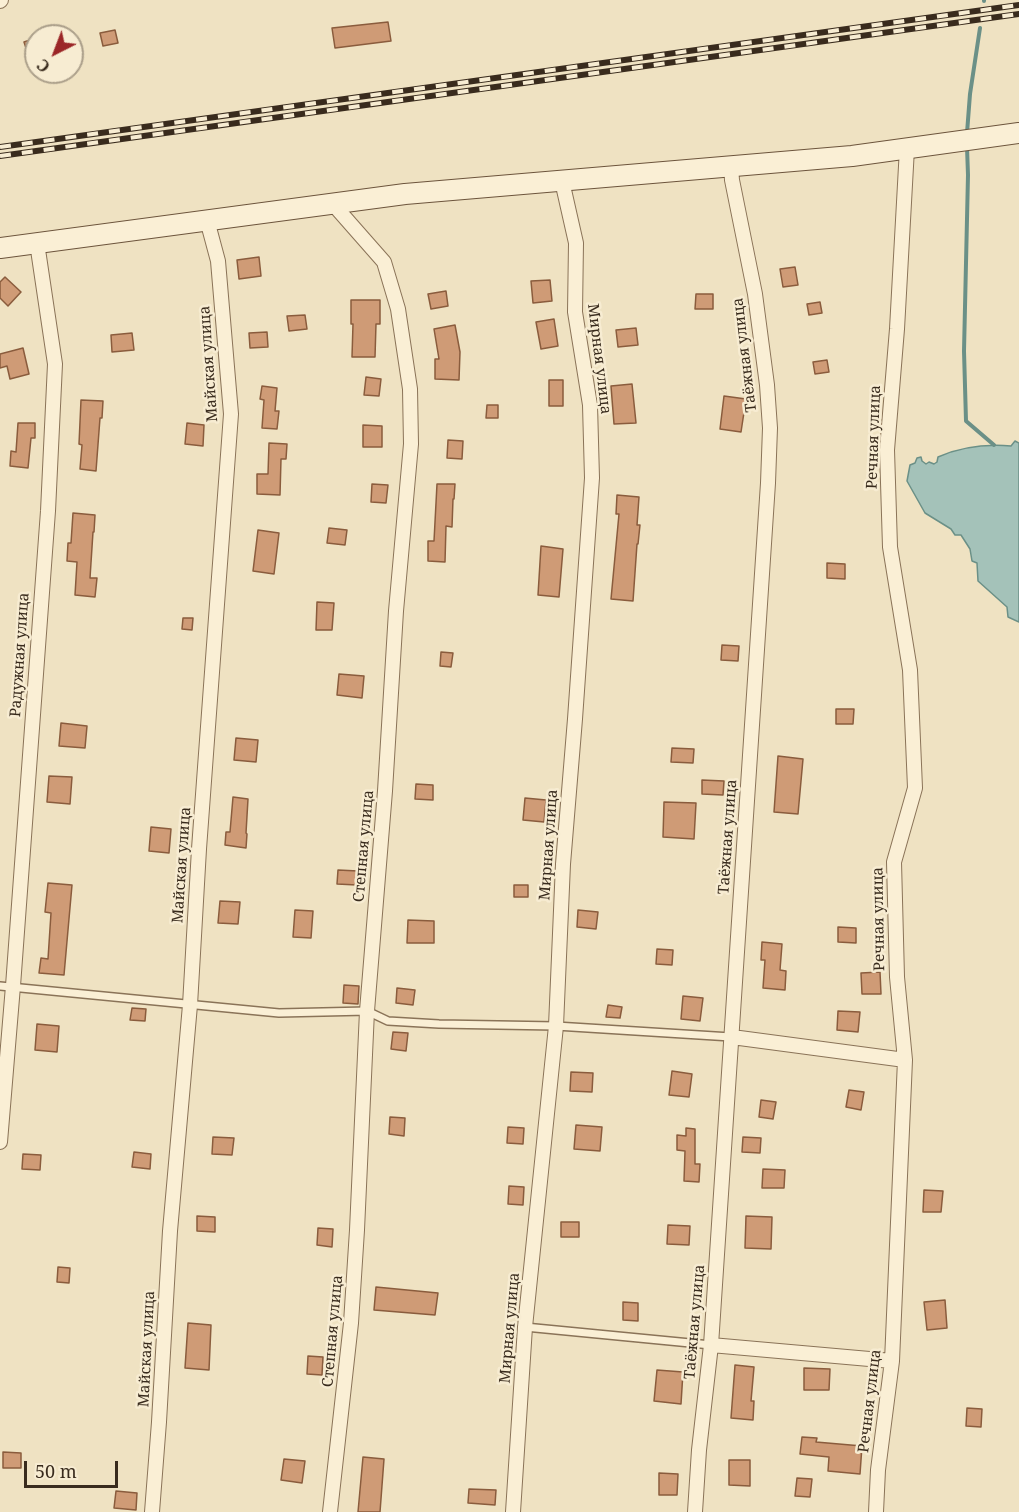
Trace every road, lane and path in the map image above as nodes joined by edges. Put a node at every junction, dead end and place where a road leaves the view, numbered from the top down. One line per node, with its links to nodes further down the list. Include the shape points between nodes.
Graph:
1 (1019, 133): 2 (street)
2 (907, 148): 3 (street); 14 (street, Речная улица, via 887,450 890,547 910,670 915,788 894,862 897,977)
3 (730, 166): 4 (street); 13 (street, Таёжная улица, via 755,294 770,428)
4 (562, 181): 5 (street); 12 (street, Мирная улица, via 576,243 574,312 590,405 592,478 563,864)
5 (333, 204): 6 (street); 11 (street, Степная улица, via 384,262 398,309 410,389 411,444)
6 (207, 220): 7 (street); 10 (street, Майская улица, via 218,261 231,414)
7 (38, 243): 8 (street); 9 (street, Радужная улица, via 55,364 48,512)
8 (0, 248)
9 (7, 986): 10 (lane); 15 (street, Радужная улица)
10 (190, 1005): 11 (lane, via 279,1014); 19 (street, Майская улица, via 170,1231)
11 (367, 1011): 12 (lane, via 388,1021); 20 (street, Степная улица, via 351,1323)
12 (556, 1026): 13 (lane); 16 (street, Мирная улица)
13 (732, 1037): 14 (street); 17 (street, Таёжная улица)
14 (906, 1060): 18 (street, Речная улица)
15 (0, 1142)
16 (525, 1327): 17 (lane); 21 (street, Мирная улица)
17 (711, 1345): 18 (street); 22 (street, Таёжная улица)
18 (892, 1361): 23 (street, Речная улица)
19 (152, 1512)
20 (330, 1512)
21 (513, 1512)
22 (695, 1512)
23 (876, 1512)

